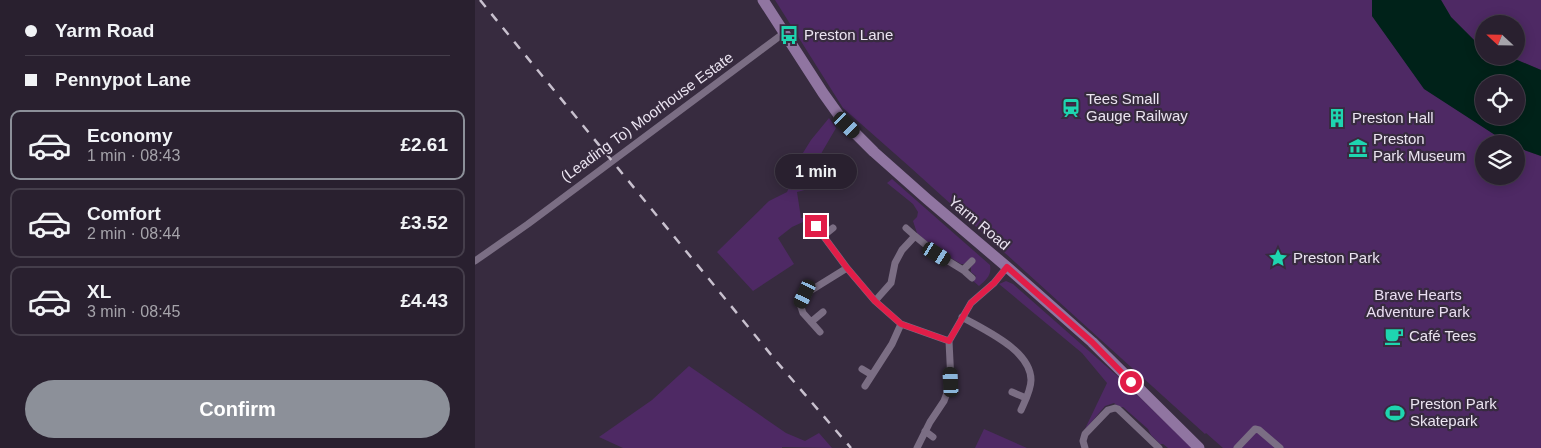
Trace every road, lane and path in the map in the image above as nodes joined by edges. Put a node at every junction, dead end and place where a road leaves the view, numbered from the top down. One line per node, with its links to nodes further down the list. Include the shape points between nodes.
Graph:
1 (763, 0): 2 (main road, Yarm Road)
2 (784, 33): 8 (street, (Leading To) Moorhouse Estate); 10 (main road, Yarm Road, via 843,121 874,152)
3 (816, 226): 6 (street)
4 (833, 228): 6 (street)
5 (906, 228): 7 (street)
6 (823, 236): 11 (street)
7 (915, 236): 12 (street); 14 (street, via 895,263 891,283)
8 (475, 261)
9 (972, 261): 12 (street)
10 (1007, 267): 16 (street, via 971,303); 32 (main road, Yarm Road, via 1092,342)
11 (847, 268): 14 (street); 17 (street, via 805,294 800,304)
12 (963, 270): 13 (street)
13 (972, 278)
14 (875, 301): 18 (street)
15 (823, 312): 17 (street)
16 (962, 317): 20 (street); 25 (street, via 997,337 1027,364 1031,380)
17 (811, 322): 19 (street)
18 (901, 324): 20 (street); 22 (street)
19 (820, 332)
20 (949, 341): 27 (street, via 951,382 944,401)
21 (861, 369): 22 (street)
22 (872, 375): 23 (street)
23 (865, 386)
24 (1012, 392): 25 (street)
25 (1026, 398): 26 (street)
26 (1021, 410)
27 (925, 431): 28 (street); 29 (street)
28 (933, 437)
29 (917, 448)
30 (1085, 448): 31 (street, via 1085,434 1111,408 1118,410)
31 (1159, 448)
32 (1199, 448)
33 (1237, 448): 34 (street, via 1255,429)
34 (1279, 448)

